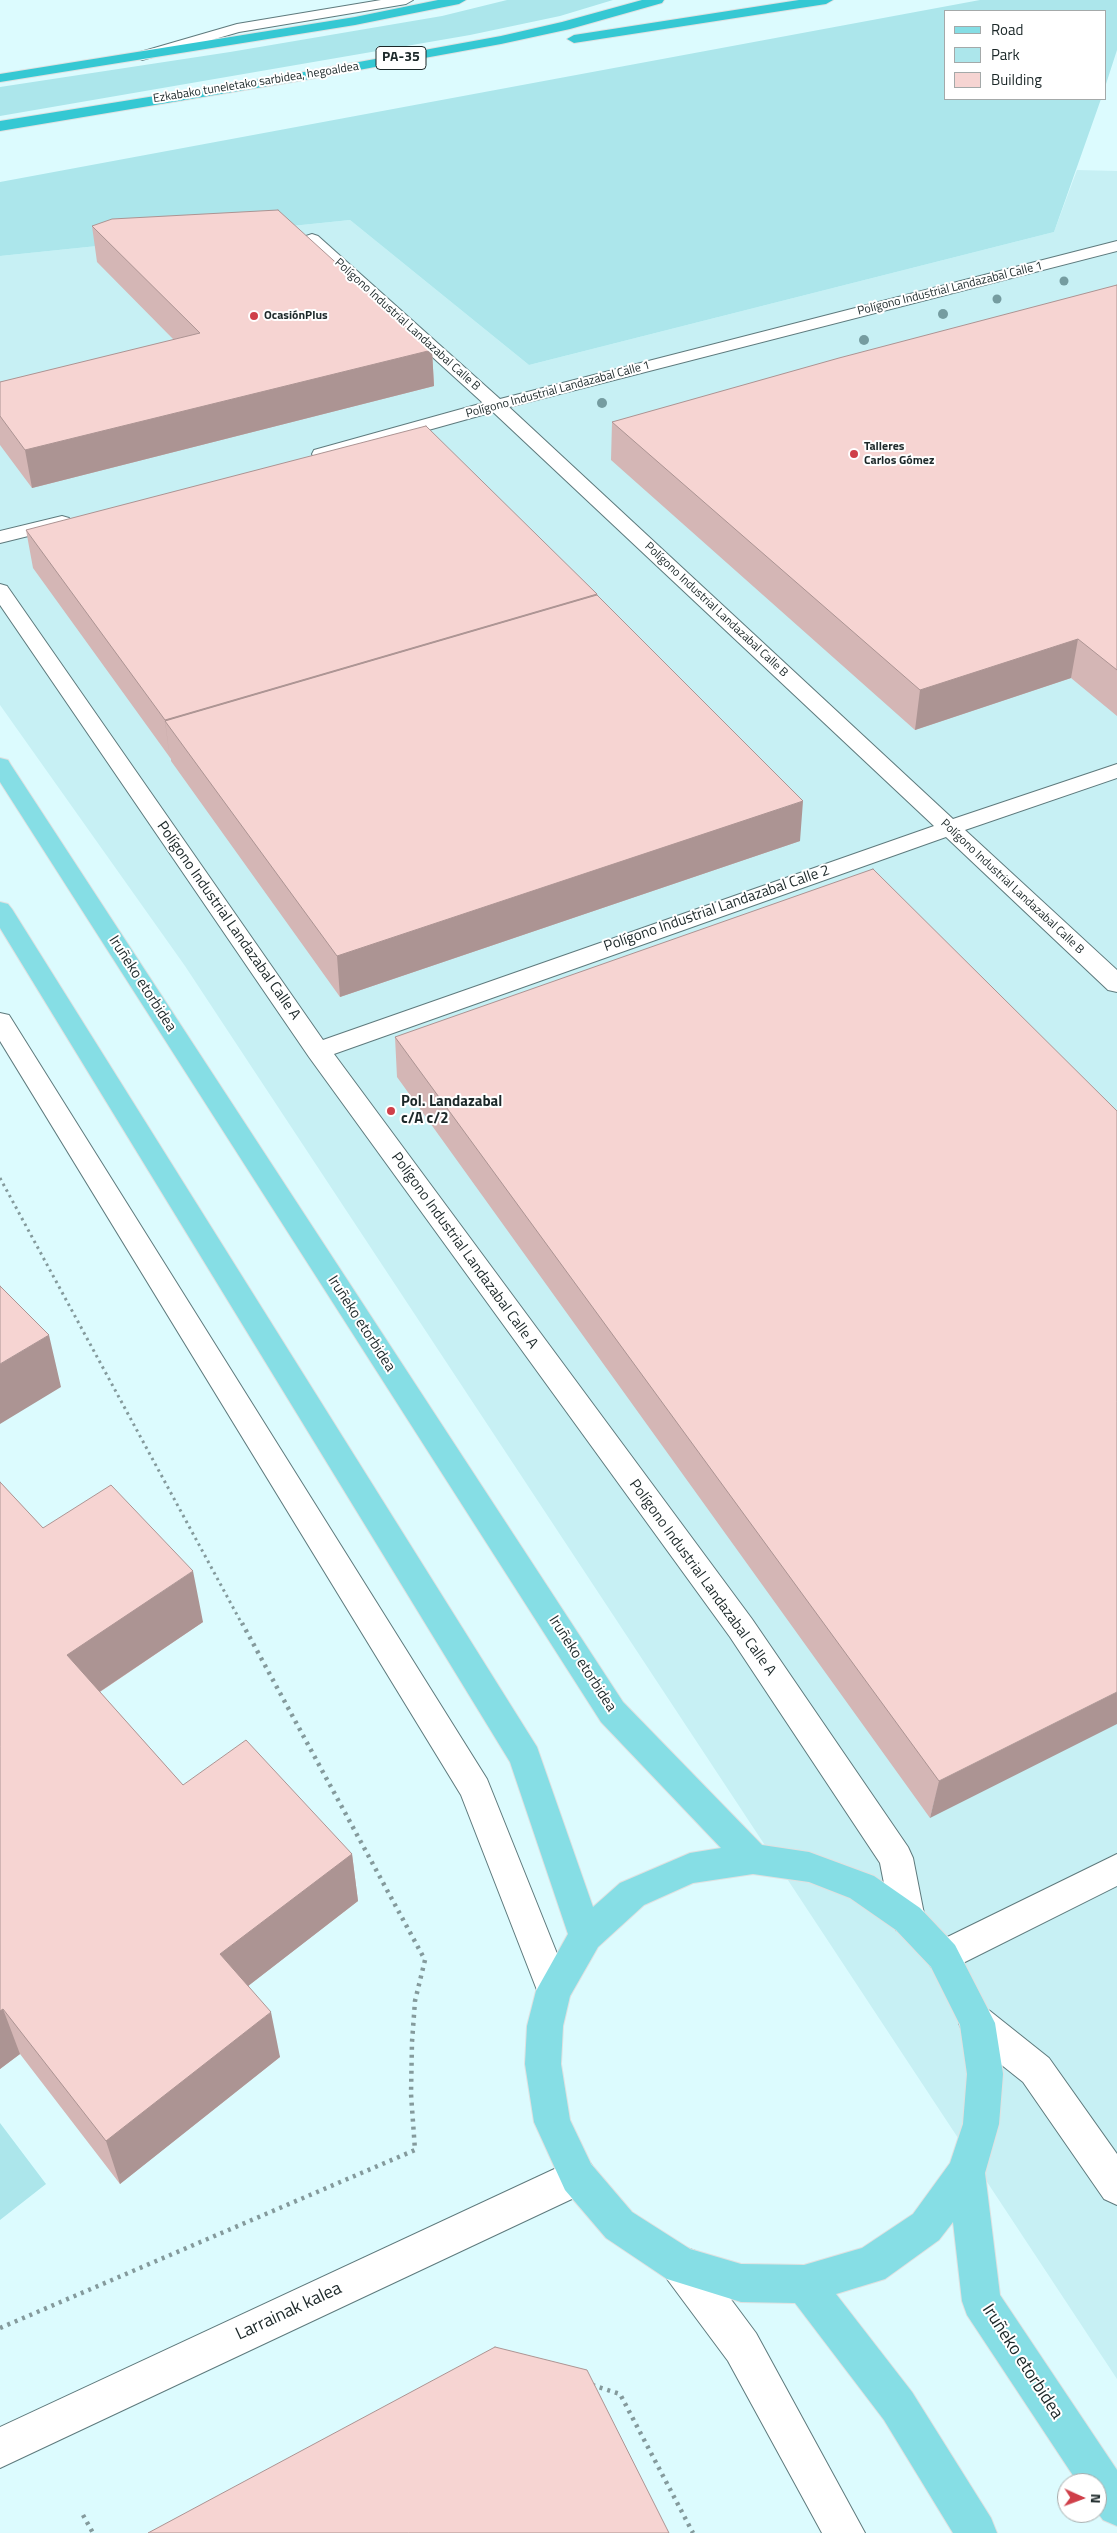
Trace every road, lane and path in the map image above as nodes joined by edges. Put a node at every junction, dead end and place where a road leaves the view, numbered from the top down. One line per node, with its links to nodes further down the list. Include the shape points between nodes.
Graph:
1 (406, 0): 5 (street, via 237,28)
2 (459, 0): 5 (highway, via 355,21)
3 (657, 0): 6 (highway, Ezkabako tuneletako sarbidea, hegoaldea / PA-35, via 565,26)
4 (826, 0): 6 (highway, via 521,49)
5 (142, 56): 7 (highway)
6 (409, 57): 8 (highway, Ezkabako tuneletako sarbidea, hegoaldea / PA-35)
7 (0, 78)
8 (0, 126)
9 (312, 239): 11 (street, Polígono Industrial Landazabal Calle B)
10 (1117, 246): 11 (street, Polígono Industrial Landazabal Calle 1)
11 (496, 405): 12 (street, Polígono Industrial Landazabal Calle 1); 18 (street, Polígono Industrial Landazabal Calle B)
12 (306, 458)
13 (82, 517): 14 (street)
14 (0, 537)
15 (0, 590): 22 (street, Polígono Industrial Landazabal Calle A)
16 (0, 765): 24 (main road, Iruñeko etorbidea, via 612,1712)
17 (1117, 771): 18 (street, Polígono Industrial Landazabal Calle 2)
18 (949, 828): 20 (street, Polígono Industrial Landazabal Calle B); 22 (street, Polígono Industrial Landazabal Calle 2)
19 (0, 909): 27 (main road, via 525,1758)
20 (1117, 984)
21 (0, 1021): 29 (street, via 475,1789)
22 (318, 1051): 26 (street, Polígono Industrial Landazabal Calle A, via 741,1628 896,1858)
23 (0, 1178): 36 (path, via 425,1960 412,2042 415,2150)
24 (753, 1859): 26 (main road, via 809,1867 862,1886); 27 (main road, via 690,1868 632,1894)
25 (1117, 1868): 28 (street)
26 (908, 1919): 28 (main road)
27 (586, 1936): 29 (main road)
28 (943, 1956): 30 (main road)
29 (554, 1991): 32 (main road, via 545,2026 543,2064 552,2122)
30 (977, 2023): 31 (main road, via 985,2074 981,2124); 33 (street, via 1036,2070)
31 (966, 2173): 35 (main road, via 926,2227 871,2265); 39 (main road, Iruñeko etorbidea, via 981,2301)
32 (578, 2177): 34 (main road, via 619,2225); 38 (street, Larrainak kalea)
33 (1117, 2186)
34 (681, 2265): 35 (main road, via 741,2283); 43 (street, via 742,2347)
35 (804, 2284): 44 (main road, via 898,2406)
36 (0, 2328)
37 (582, 2381): 42 (path, via 620,2394)
38 (0, 2448)
39 (1117, 2506)
40 (83, 2515): 41 (path)
41 (93, 2533)
42 (693, 2533)
43 (844, 2533)
44 (976, 2533)

